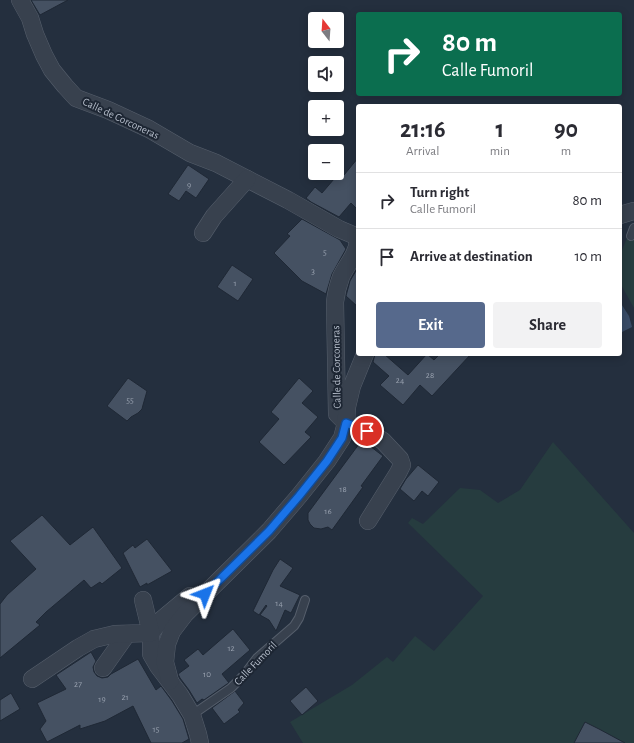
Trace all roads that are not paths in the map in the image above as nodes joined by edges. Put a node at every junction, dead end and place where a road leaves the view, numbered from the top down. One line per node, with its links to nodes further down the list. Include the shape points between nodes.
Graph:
1 (20, 0): 2 (street, Calle de Corconeras, via 30,18 44,56 52,70 76,98 149,129 190,153)
2 (247, 179): 5 (street, via 214,216); 6 (street, Calle de Corconeras)
3 (634, 210): 4 (street)
4 (622, 214)
5 (203, 233)
6 (356, 237)
7 (356, 249): 9 (street, Calle de Corconeras, via 337,288 335,302 337,414)
8 (364, 356): 9 (street, via 352,386)
9 (346, 423): 10 (street, via 367,431 382,441 400,459 402,465); 11 (street, via 342,438 327,461 269,531)
10 (368, 521)
11 (236, 564): 14 (street, via 185,600 160,621); 18 (street, via 185,614 172,631 167,644 165,662)
12 (143, 600): 14 (street)
13 (305, 600): 19 (lane, Calle Fumoril, via 294,626 257,658 231,688)
14 (151, 633): 15 (street); 18 (street, via 151,654)
15 (127, 634): 16 (street); 17 (street, via 94,639)
16 (103, 668)
17 (32, 679)
18 (170, 681): 19 (street)
19 (192, 715): 20 (street)
20 (200, 743)

